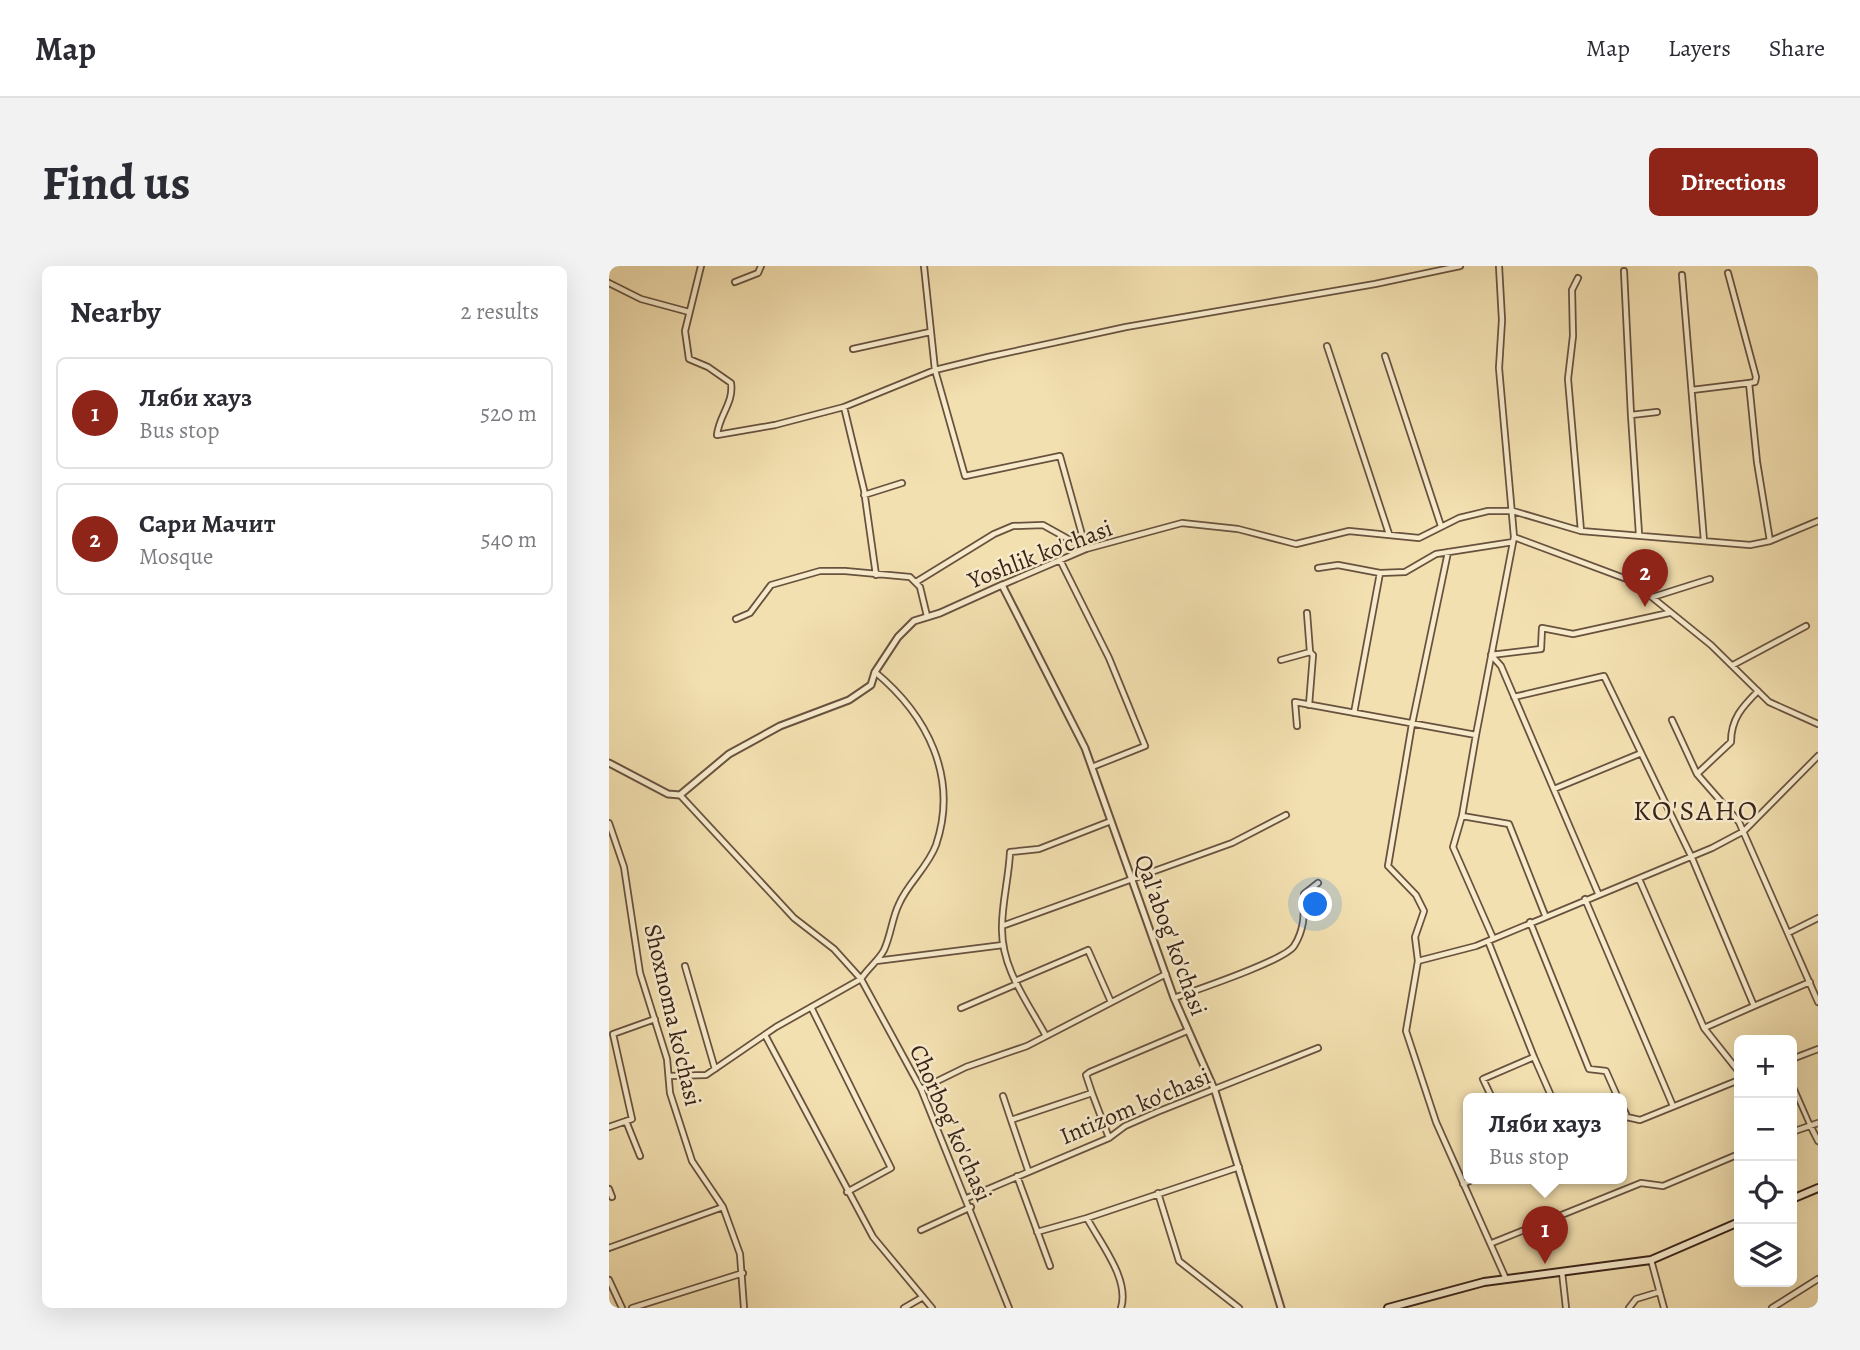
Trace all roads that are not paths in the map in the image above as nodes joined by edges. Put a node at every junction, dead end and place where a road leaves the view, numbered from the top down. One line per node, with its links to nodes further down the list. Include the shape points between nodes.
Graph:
1 (701, 266): 12 (street)
2 (761, 266): 10 (street, via 758,273)
3 (924, 266): 13 (street)
4 (1460, 266): 17 (street, via 1126,327)
5 (1499, 266): 25 (street, via 1499,368)
6 (1623, 271): 22 (street)
7 (1728, 273): 18 (street, via 1756,377)
8 (1682, 275): 19 (street)
9 (1577, 278): 28 (street, via 1572,290 1573,336 1567,379)
10 (735, 282)
11 (609, 284): 12 (street, via 641,299)
12 (689, 312): 20 (street, via 685,331 689,359 731,383 733,396 717,435)
13 (930, 332): 15 (street); 17 (street)
14 (1327, 346): 29 (street)
15 (853, 349)
16 (1385, 356): 27 (street)
17 (935, 370): 20 (street); 34 (street, via 965,476 1060,456)
18 (1749, 383): 19 (street); 33 (street)
19 (1692, 390): 32 (street)
20 (844, 407): 24 (street)
21 (1657, 412): 22 (street)
22 (1631, 415): 30 (street)
23 (902, 483): 24 (street)
24 (865, 495): 39 (street)
25 (1513, 511): 27 (street, Yoshlik ko'chasi, via 1488,512); 28 (street); 31 (street)
26 (1818, 521): 33 (street)
27 (1441, 526): 29 (street, Yoshlik ko'chasi, via 1419,538)
28 (1581, 531): 30 (street)
29 (1389, 534): 34 (street, Yoshlik ko'chasi, via 1349,531 1296,544 1238,528 1182,523)
30 (1639, 534): 32 (street)
31 (1514, 539): 35 (street); 43 (street, via 1632,581); 50 (street)
32 (1704, 541): 33 (street, via 1750,545)
33 (1770, 541)
34 (1086, 549): 36 (street, Yoshlik ko'chasi); 41 (street, via 1043,525 1013,526)
35 (1448, 552): 38 (street, via 1405,572); 59 (street)
36 (1061, 560): 42 (street, Yoshlik ko'chasi); 66 (street, via 1145,746)
37 (1318, 568): 38 (street, via 1338,565)
38 (1380, 573): 57 (street)
39 (876, 575): 41 (street); 47 (street, via 820,571 771,585 750,613)
40 (1710, 579): 43 (street)
41 (916, 582): 46 (street)
42 (1002, 585): 46 (street, Yoshlik ko'chasi); 66 (street, Qal'abog' ko'chasi)
43 (1652, 597): 45 (street)
44 (1307, 613): 49 (street)
45 (1670, 613): 50 (street, via 1573,634 1542,628 1541,649); 52 (street)
46 (927, 616): 53 (street, Yoshlik ko'chasi, via 914,621 898,637)
47 (736, 619)
48 (1806, 626): 52 (street)
49 (1310, 652): 51 (street); 56 (street)
50 (1491, 655): 55 (street); 62 (street)
51 (1281, 660)
52 (1733, 665): 54 (street)
53 (875, 672): 69 (street, Yoshlik ko'chasi, via 871,685 849,700 780,726 729,754); 88 (street, via 925,724 938,762 945,811 935,848 899,903 884,951)
54 (1758, 691): 60 (street, via 1769,702); 67 (street, via 1731,726 1731,742)
55 (1514, 697): 63 (street, via 1604,676); 68 (street)
56 (1309, 705): 57 (street); 61 (street, via 1295,702)
57 (1354, 713): 59 (street)
58 (1672, 720): 67 (street)
59 (1412, 724): 62 (street); 89 (street, via 1388,866 1416,895 1424,911 1415,937)
60 (1818, 724)
61 (1297, 726)
62 (1476, 736): 71 (street)
63 (1639, 754): 68 (street); 75 (street)
64 (1818, 756): 74 (street)
65 (609, 763): 69 (street, via 668,794)
66 (1092, 767): 72 (street, Qal'abog' ko'chasi)
67 (1697, 775): 74 (street)
68 (1554, 789): 79 (street)
69 (680, 795): 92 (street, Сhorbog' ko'chasi, via 794,918 834,949)
70 (1286, 815): 77 (street, via 1232,843)
71 (1462, 816): 81 (street, via 1509,824); 86 (street, via 1453,847)
72 (1111, 821): 77 (street, Qal'abog' ko'chasi); 84 (street, via 1039,849 1010,852)
73 (609, 823): 101 (street, Shoxnoma ko'chasi, via 624,867 640,972)
74 (1744, 831): 75 (street); 85 (street)
75 (1692, 858): 76 (street); 98 (street)
76 (1639, 879): 79 (street); 102 (street)
77 (1131, 881): 84 (street); 91 (street, Qal'abog' ko'chasi)
78 (1318, 883): 95 (street, via 1304,894 1304,925 1292,949)
79 (1598, 893): 80 (street)
80 (1584, 899): 81 (street); 122 (street)
81 (1545, 915): 83 (street)
82 (1818, 918): 85 (street)
83 (1530, 922): 86 (street); 119 (street, via 1590,1069 1606,1070)
84 (1002, 926): 87 (street)
85 (1788, 933): 94 (street)
86 (1491, 940): 89 (street); 108 (street)
87 (1003, 945): 88 (street); 93 (street)
88 (875, 961): 92 (street)
89 (1418, 961): 137 (street, via 1406,1031 1416,1069)
90 (685, 967): 111 (street)
91 (1166, 974): 95 (street, Qal'abog' ko'chasi); 96 (street)
92 (861, 979): 99 (street); 114 (street, Сhorbog' ko'chasi)
93 (1016, 982): 96 (street, via 1088,950); 100 (street); 105 (street)
94 (1810, 982): 97 (street); 98 (street)
95 (1174, 999): 103 (street, Qal'abog' ko'chasi)
96 (1111, 1002): 105 (street)
97 (1818, 1002)
98 (1754, 1006): 102 (street)
99 (811, 1007): 104 (street); 140 (street, via 891,1168)
100 (961, 1008)
101 (655, 1018): 112 (street, Shoxnoma ko'chasi); 125 (street, via 613,1034 632,1119)
102 (1704, 1028): 110 (street)
103 (1187, 1031): 115 (street, Qal'abog' ko'chasi); 116 (street, via 1090,1072)
104 (765, 1035): 111 (street); 140 (street)
105 (1046, 1036): 114 (street)
106 (1318, 1048): 115 (street, Intizom ko'chasi)
107 (1818, 1049): 109 (street)
108 (1534, 1057): 117 (street, via 1483,1079); 118 (street)
109 (1797, 1057)
110 (1734, 1066)
111 (715, 1069): 112 (street, via 706,1076)
112 (669, 1076): 145 (street, Shoxnoma ko'chasi, via 692,1161)
113 (1734, 1082): 122 (street)
114 (921, 1089): 144 (street, Сhorbog' ko'chasi)
115 (1215, 1091): 130 (street, Intizom ko'chasi, via 1125,1126); 134 (street, Qal'abog' ko'chasi)
116 (1092, 1093): 124 (street); 130 (street)
117 (1490, 1093)
118 (1550, 1093)
119 (1616, 1093)
120 (1797, 1095): 127 (street)
121 (1003, 1096): 124 (street)
122 (1673, 1107): 123 (street, via 1640,1120)
123 (1627, 1116)
124 (1011, 1120): 135 (street)
125 (626, 1121): 128 (street); 132 (street)
126 (1818, 1123): 127 (street)
127 (1810, 1125): 129 (street); 131 (street)
128 (609, 1127)
129 (1797, 1130)
130 (1109, 1138): 135 (street, Intizom ko'chasi)
131 (1818, 1142)
132 (640, 1156)
133 (1734, 1156): 151 (street, via 1664,1186 1641,1183)
134 (1240, 1167): 141 (street); 170 (street, Qal'abog' ko'chasi)
135 (1028, 1170): 136 (street, Intizom ko'chasi)
136 (1017, 1176): 144 (street, Intizom ko'chasi); 150 (street)
137 (1462, 1184): 151 (street)
138 (1818, 1188): 143 (main road)
139 (609, 1189): 142 (street)
140 (847, 1192): 161 (street, via 883,1252)
141 (1158, 1193): 147 (street); 169 (street, via 1179,1261)
142 (612, 1197)
143 (1797, 1197)
144 (967, 1198): 146 (street, Сhorbog' ko'chasi)
145 (723, 1207): 152 (street); 156 (street, Shoxnoma ko'chasi)
146 (971, 1207): 149 (street); 167 (street, Сhorbog' ko'chasi)
147 (1087, 1218): 150 (street); 168 (street, via 1119,1278 1124,1299)
148 (1734, 1224): 153 (main road)
149 (921, 1230)
150 (1037, 1232): 154 (street)
151 (1492, 1243): 157 (street)
152 (609, 1248)
153 (1651, 1260): 155 (main road); 160 (street)
154 (1050, 1266)
155 (1562, 1272): 157 (main road); 172 (street)
156 (743, 1273): 163 (street); 164 (street, Shoxnoma ko'chasi)
157 (1506, 1279): 171 (main road)
158 (1818, 1279): 175 (street)
159 (609, 1280): 162 (street)
160 (1660, 1292): 173 (street, via 1636,1299); 174 (street)
161 (923, 1297): 165 (street); 166 (street)
162 (622, 1308)
163 (632, 1308)
164 (744, 1308)
165 (904, 1308)
166 (932, 1308)
167 (1009, 1308)
168 (1121, 1308)
169 (1239, 1308)
170 (1281, 1308)
171 (1388, 1308)
172 (1566, 1308)
173 (1629, 1308)
174 (1664, 1308)
175 (1772, 1308)

